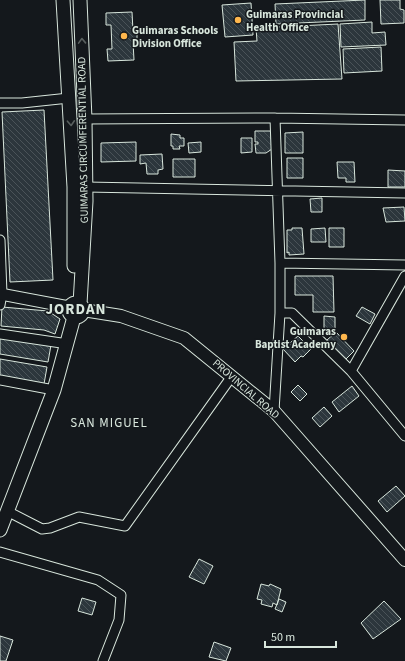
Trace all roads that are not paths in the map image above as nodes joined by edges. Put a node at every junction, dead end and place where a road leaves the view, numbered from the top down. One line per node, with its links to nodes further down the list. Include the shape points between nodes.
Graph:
1 (63, 0): 3 (main road, GUIMARAS CIRCUMFERENTIAL ROAD)
2 (80, 0): 4 (main road, GUIMARAS CIRCUMFERENTIAL ROAD)
3 (64, 24): 4 (main road); 5 (main road, GUIMARAS CIRCUMFERENTIAL ROAD)
4 (81, 24): 8 (main road, GUIMARAS CIRCUMFERENTIAL ROAD, one-way to 4)
5 (69, 98): 6 (street); 18 (main road, GUIMARAS CIRCUMFERENTIAL ROAD, one-way to 18, via 74,187)
6 (0, 103)
7 (275, 118): 8 (street); 9 (street); 11 (street)
8 (85, 119): 10 (main road, GUIMARAS CIRCUMFERENTIAL ROAD)
9 (405, 120)
10 (86, 187): 11 (street); 18 (main road, GUIMARAS CIRCUMFERENTIAL ROAD)
11 (277, 190): 12 (street); 14 (street)
12 (405, 192)
13 (0, 240): 17 (street)
14 (280, 263): 15 (street); 19 (street)
15 (405, 265)
16 (405, 276): 22 (street)
17 (1, 298): 18 (street, PROVINCIAL ROAD)
18 (76, 308): 21 (main road, GUIMARAS CIRCUMFERENTIAL ROAD); 23 (main road, PROVINCIAL ROAD, via 121,316 184,338)
19 (280, 313): 22 (street, via 292,313); 26 (street)
20 (0, 334): 21 (street)
21 (68, 344): 25 (main road, GUIMARAS CIRCUMFERENTIAL ROAD)
22 (351, 371): 27 (street)
23 (232, 376): 26 (main road, PROVINCIAL ROAD); 28 (street, via 125,526 79,517 42,529)
24 (0, 380): 25 (street)
25 (54, 390): 28 (main road, GUIMARAS CIRCUMFERENTIAL ROAD)
26 (274, 411): 31 (main road, PROVINCIAL ROAD)
27 (405, 436)
28 (7, 511): 29 (main road, GUIMARAS CIRCUMFERENTIAL ROAD)
29 (0, 530)
30 (0, 552): 32 (street, via 98,580 121,595 119,620)
31 (405, 560)
32 (103, 661)

